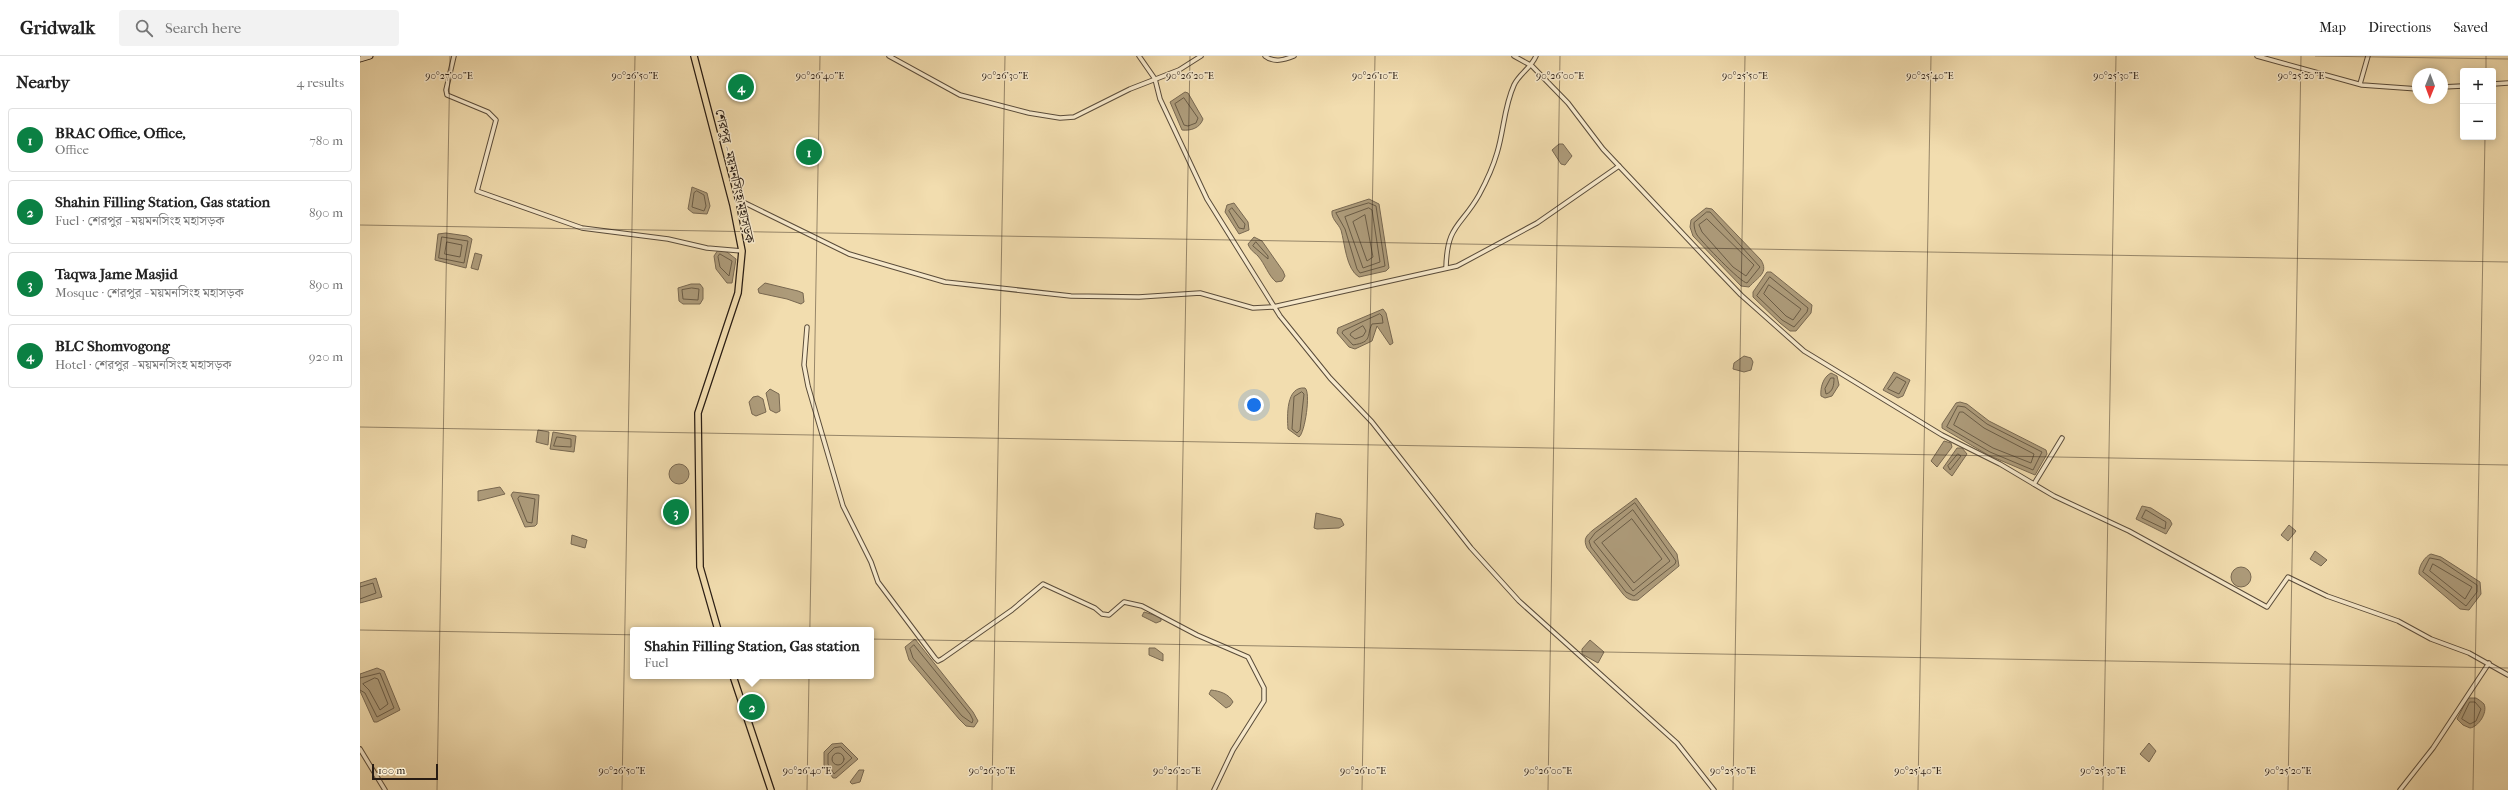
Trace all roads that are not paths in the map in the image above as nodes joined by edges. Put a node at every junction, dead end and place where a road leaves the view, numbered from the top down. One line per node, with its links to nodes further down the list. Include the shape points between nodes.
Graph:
1 (370, 56): 13 (street)
2 (454, 56): 24 (street, via 447,95 488,112 496,120 477,190 582,228 668,239 707,248)
3 (694, 56): 23 (main road, শেরপুর - ময়মনসিংহ মহাসড়ক)
4 (889, 56): 15 (street, via 960,95 1029,113 1060,118 1074,117)
5 (1139, 56): 15 (street)
6 (1201, 56): 15 (street, via 1179,70)
7 (1265, 56): 8 (street, via 1270,60 1283,60)
8 (1294, 56)
9 (1514, 56): 14 (street)
10 (1536, 56): 14 (street)
11 (2257, 56): 16 (street)
12 (2368, 56): 16 (street)
13 (360, 59)
14 (1532, 66): 22 (street, via 1568,103); 25 (street, via 1515,83 1505,108 1497,152 1479,195 1452,232)
15 (1155, 79): 26 (street, via 1160,99 1207,199)
16 (2360, 84): 21 (street)
17 (2496, 84): 18 (street)
18 (2508, 84)
19 (2460, 86): 20 (street)
20 (2448, 87)
21 (2412, 88)
22 (1619, 166): 25 (street, via 1537,223 1457,266); 29 (street, via 1741,295 1804,351 1942,435)
23 (733, 205): 24 (main road, শেরপুর - ময়মনসিংহ মহাসড়ক); 26 (street, via 745,203 849,254 945,282 1072,296 1139,297 1200,293 1253,308)
24 (742, 251): 30 (main road, শেরপুর - ময়মনসিংহ মহাসড়ক, via 738,293 698,413 700,567)
25 (1446, 268): 26 (street)
26 (1273, 307): 38 (street, via 1330,378 1372,422 1471,548 1520,601 1677,743)
27 (807, 327): 37 (street, via 804,365 808,386 843,506 871,562 878,582 905,622 935,658 938,661 942,659 1012,610 1043,584 1095,608 1102,614 1109,614 1124,602 1142,606 1197,636 1248,657 1264,688 1264,701 1230,756)
28 (2062, 438): 29 (street)
29 (2034, 484): 31 (street, via 2129,531 2267,607 2288,577 2327,596 2398,622 2431,640)
30 (717, 627)
31 (2488, 663): 32 (street); 39 (street, via 2433,748)
32 (2508, 674)
33 (734, 679): 36 (main road)
34 (360, 749): 35 (street)
35 (385, 790)
36 (771, 790)
37 (1214, 790)
38 (1714, 790)
39 (2400, 790)

